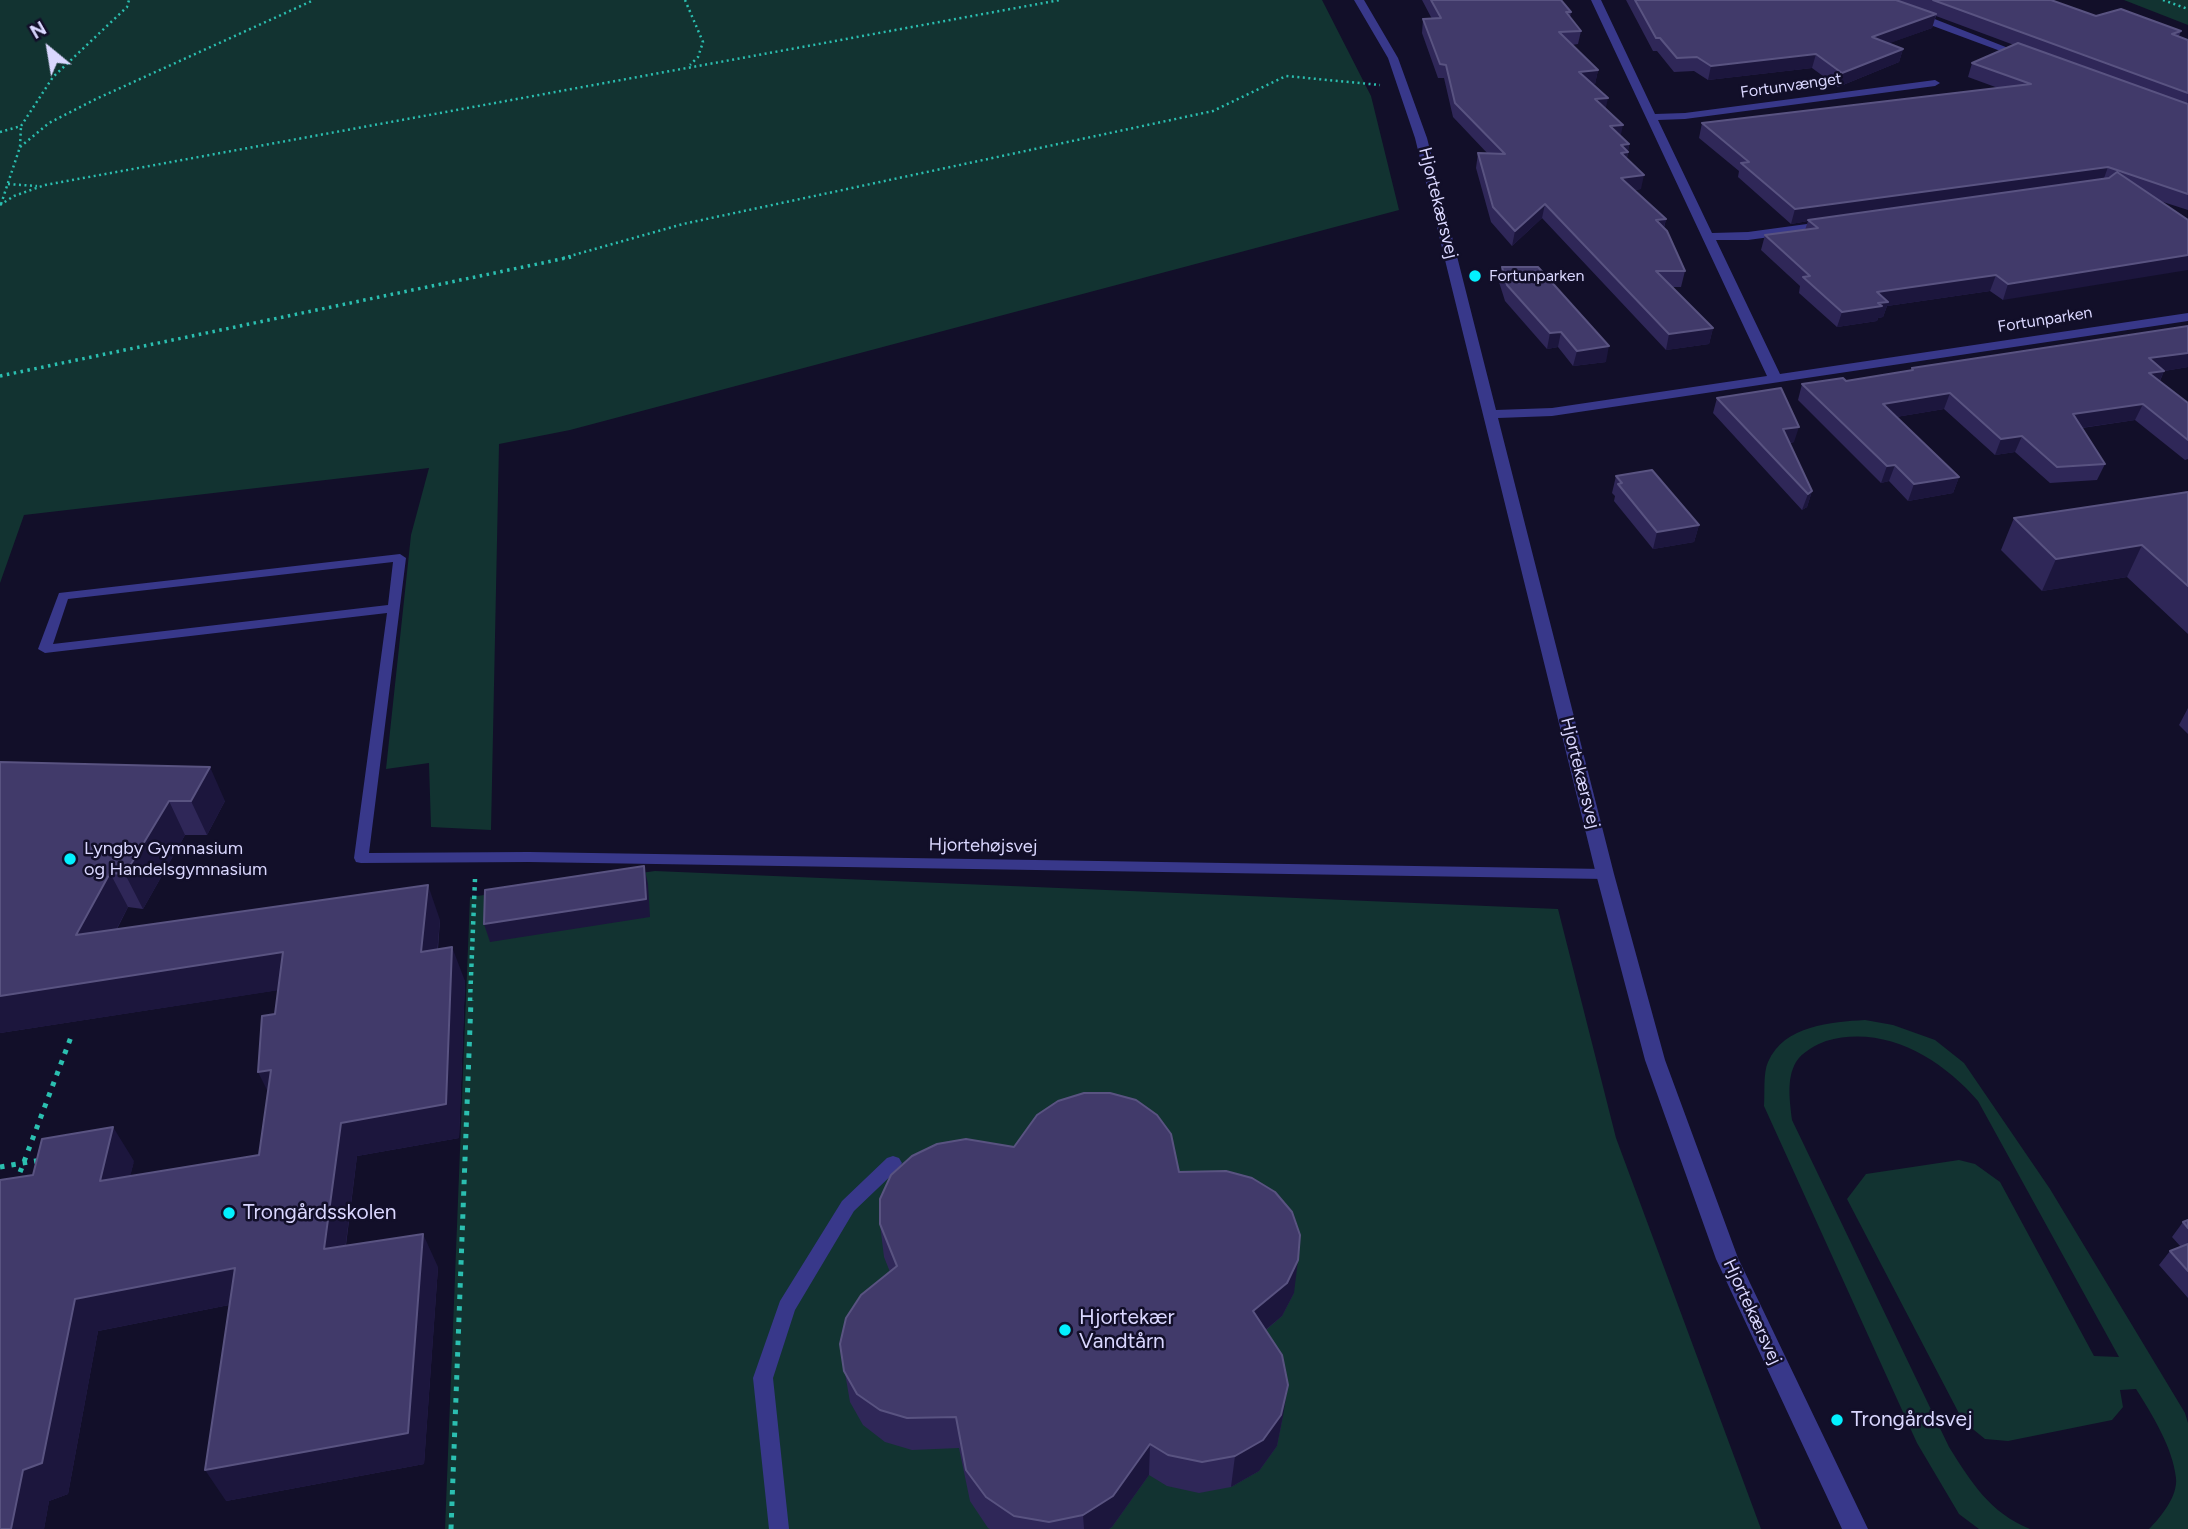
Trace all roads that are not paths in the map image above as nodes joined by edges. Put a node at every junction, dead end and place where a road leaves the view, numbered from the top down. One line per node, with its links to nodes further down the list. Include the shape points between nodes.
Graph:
1 (1359, 0): 11 (street, Hjortekærsvej, via 1392,58 1421,138)
2 (1596, 0): 6 (street)
3 (1868, 0): 4 (street)
4 (2039, 61)
5 (1936, 83): 6 (street, Fortunvænget)
6 (1651, 117): 8 (street)
7 (1844, 223): 8 (street)
8 (1708, 237): 10 (street)
9 (2188, 317): 10 (street, Fortunparken)
10 (1775, 379): 11 (street, Fortunparken, via 1552,412)
11 (1490, 414): 13 (street, Hjortekærsvej)
12 (393, 608): 12 (lane, via 112,641 44,649 63,596 400,558); 13 (lane, Hjortehøjsvej, via 361,858)
13 (1605, 874): 16 (street, Hjortekærsvej, via 1655,1060 1727,1259)
14 (893, 1163): 15 (lane, via 848,1206 827,1240 787,1307 763,1378)
15 (779, 1529)
16 (1855, 1529)

